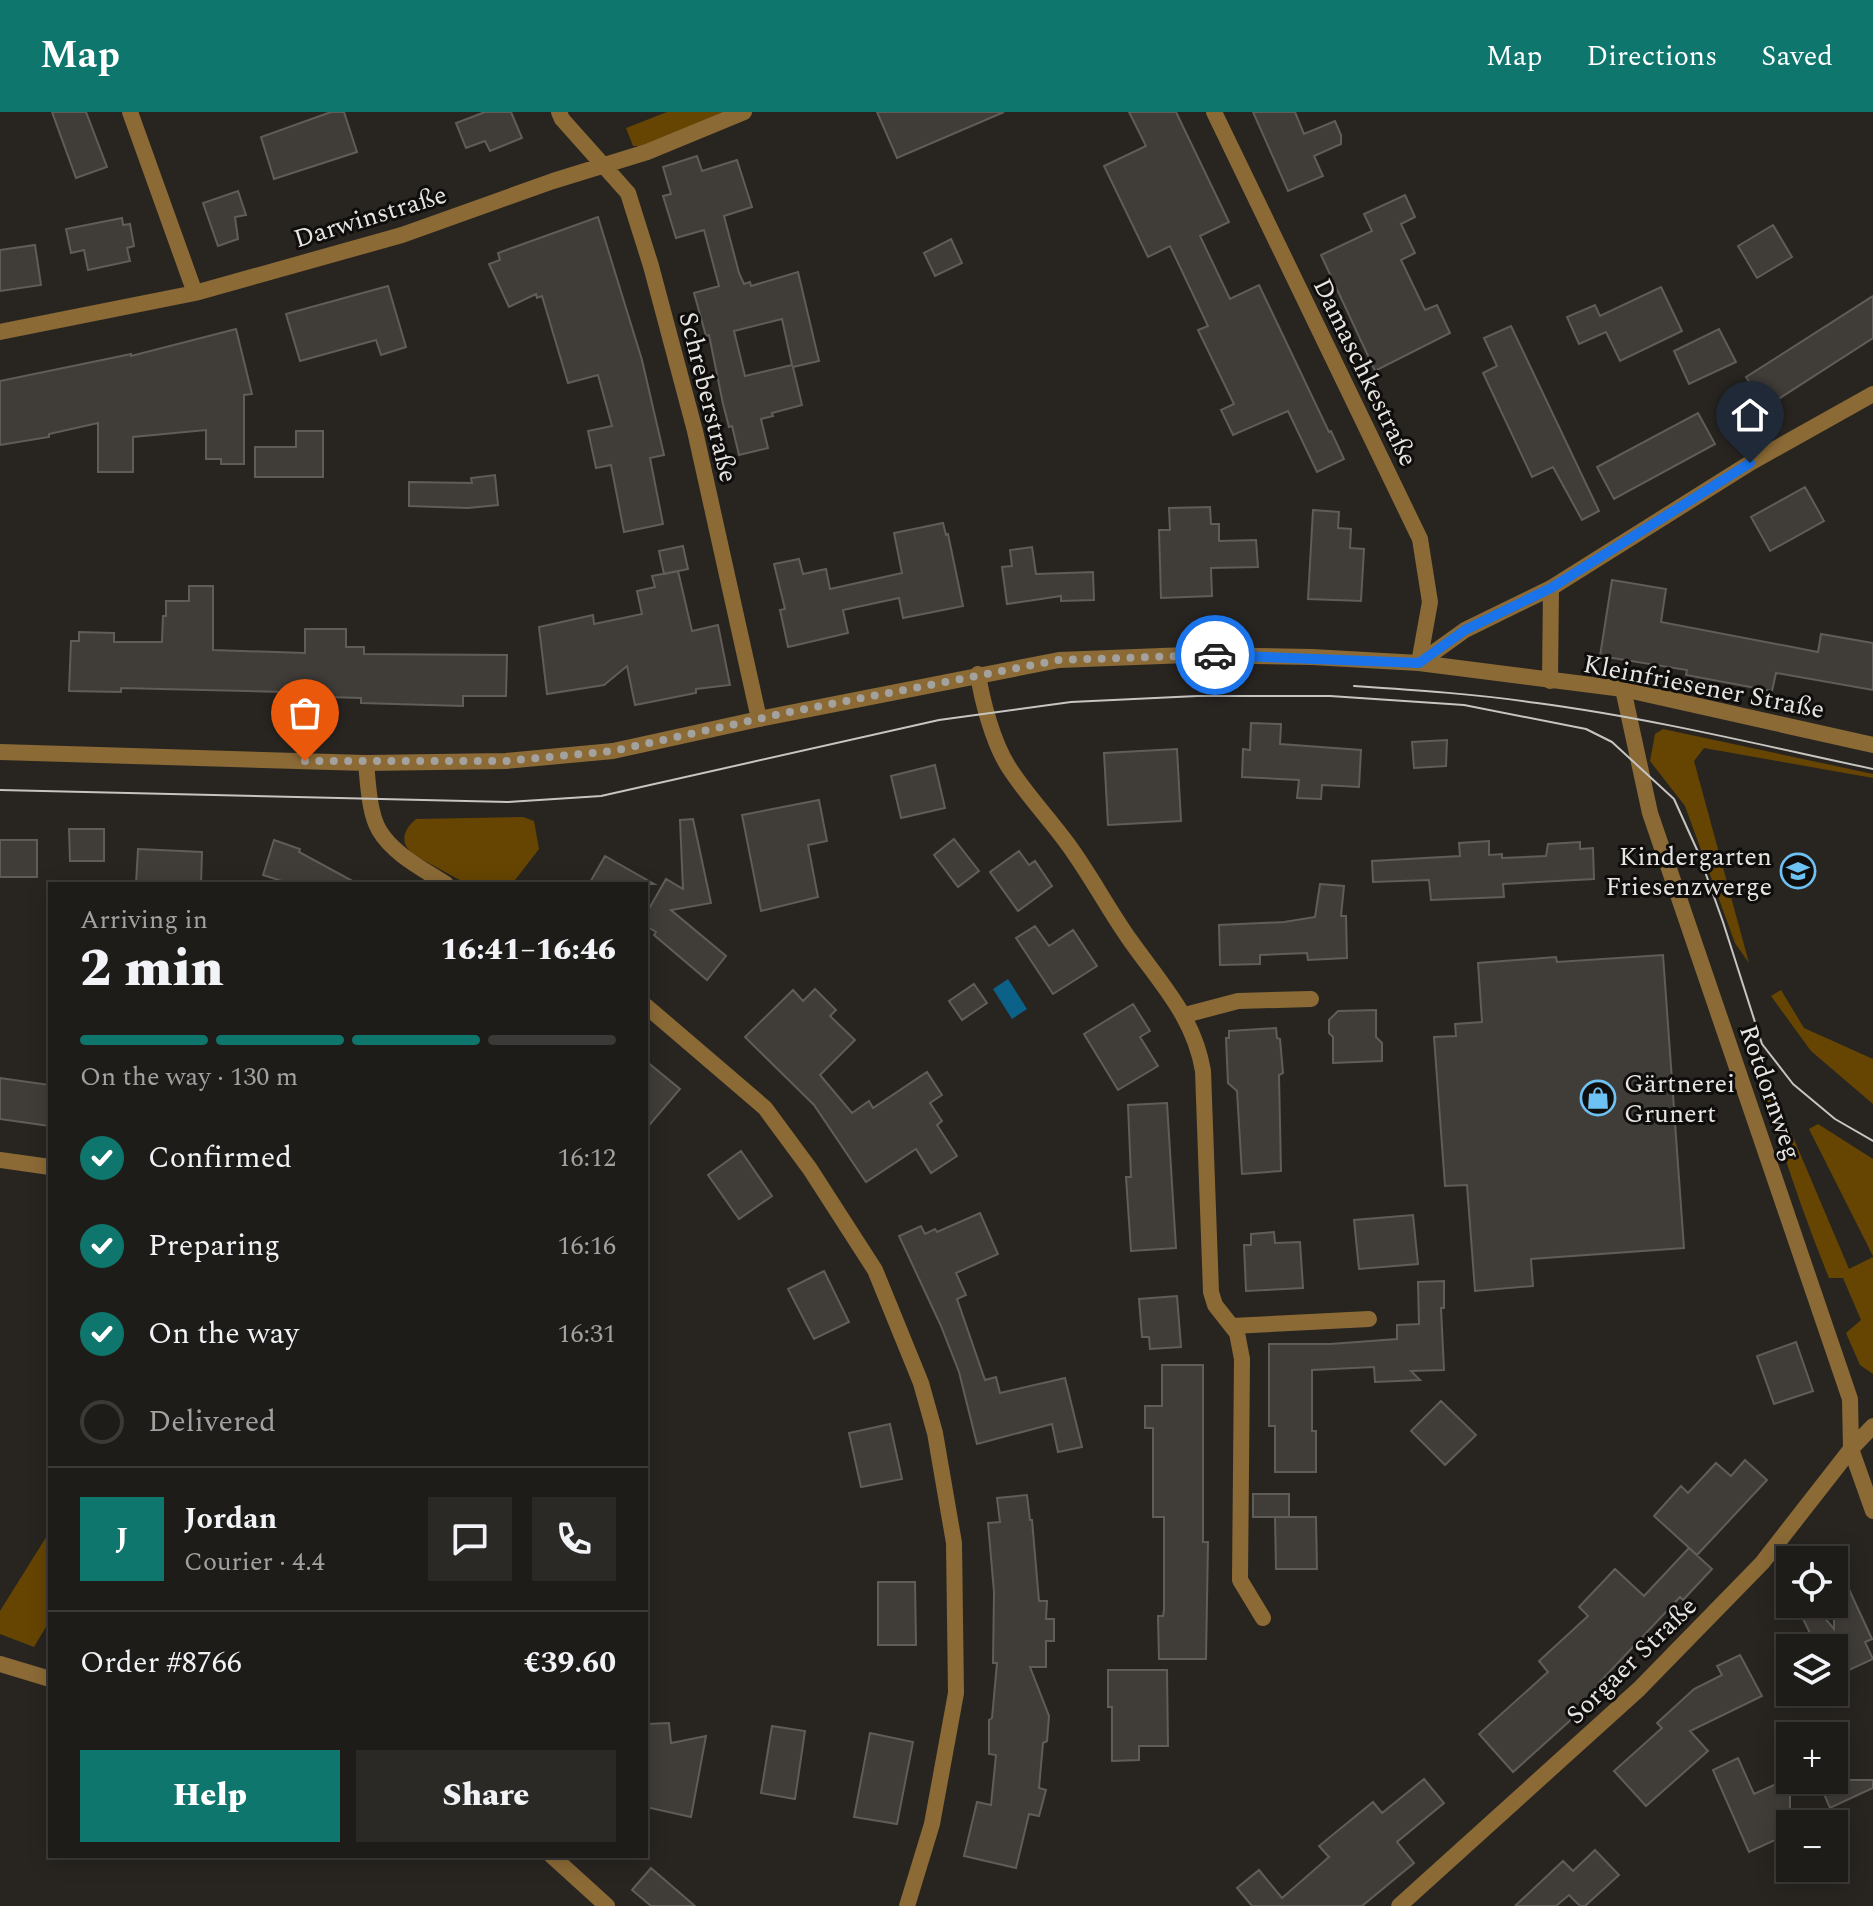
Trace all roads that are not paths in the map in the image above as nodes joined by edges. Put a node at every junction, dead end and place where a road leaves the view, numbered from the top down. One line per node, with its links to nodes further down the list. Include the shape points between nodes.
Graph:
1 (130, 112): 6 (street)
2 (559, 112): 5 (street, Schreberstraße)
3 (744, 112): 5 (street, Darwinstraße)
4 (1214, 112): 10 (street, Damaschkestraße, via 1420,539 1430,602)
5 (601, 165): 6 (street, Darwinstraße, via 402,235); 14 (street, Schreberstraße, via 628,193 651,266 695,431)
6 (195, 293): 7 (street, Darwinstraße)
7 (0, 332)
8 (1873, 394): 9 (street, via 1750,463)
9 (1551, 588): 10 (street, via 1465,630); 12 (street)
10 (1419, 663): 11 (street, Kleinfriesener Straße, via 1187,655 1059,660); 12 (street, Kleinfriesener Straße)
11 (978, 674): 14 (street, Kleinfriesener Straße); 21 (street, via 984,713 1006,764 1068,844)
12 (1550, 681): 13 (street, Kleinfriesener Straße)
13 (1623, 689): 15 (street, Kleinfriesener Straße); 27 (street, Rotdornweg, via 1650,813 1850,1399)
14 (759, 719): 17 (street, Kleinfriesener Straße, via 613,751 506,761)
15 (1873, 745)
16 (0, 752): 17 (street, Kleinfriesener Straße)
17 (366, 763): 18 (street, via 379,830 407,860)
18 (443, 882)
19 (1311, 999): 21 (street, via 1238,1001)
20 (648, 1008): 34 (street, via 765,1108 810,1169 875,1270 925,1395 954,1543 956,1693 932,1824)
21 (1185, 1015): 25 (street, via 1203,1071 1211,1292)
22 (0, 1160): 23 (street)
23 (48, 1167)
24 (1369, 1319): 25 (street)
25 (1232, 1326): 29 (street, via 1242,1359 1240,1580)
26 (1873, 1426): 27 (street, Sorgaer Straße)
27 (1851, 1449): 28 (street, Rotdornweg); 35 (street, Sorgaer Straße, via 1762,1563 1639,1689)
28 (1873, 1511)
29 (1263, 1618)
30 (0, 1664): 31 (street)
31 (48, 1678)
32 (554, 1858): 33 (street)
33 (607, 1906)
34 (907, 1906)
35 (1399, 1906)

